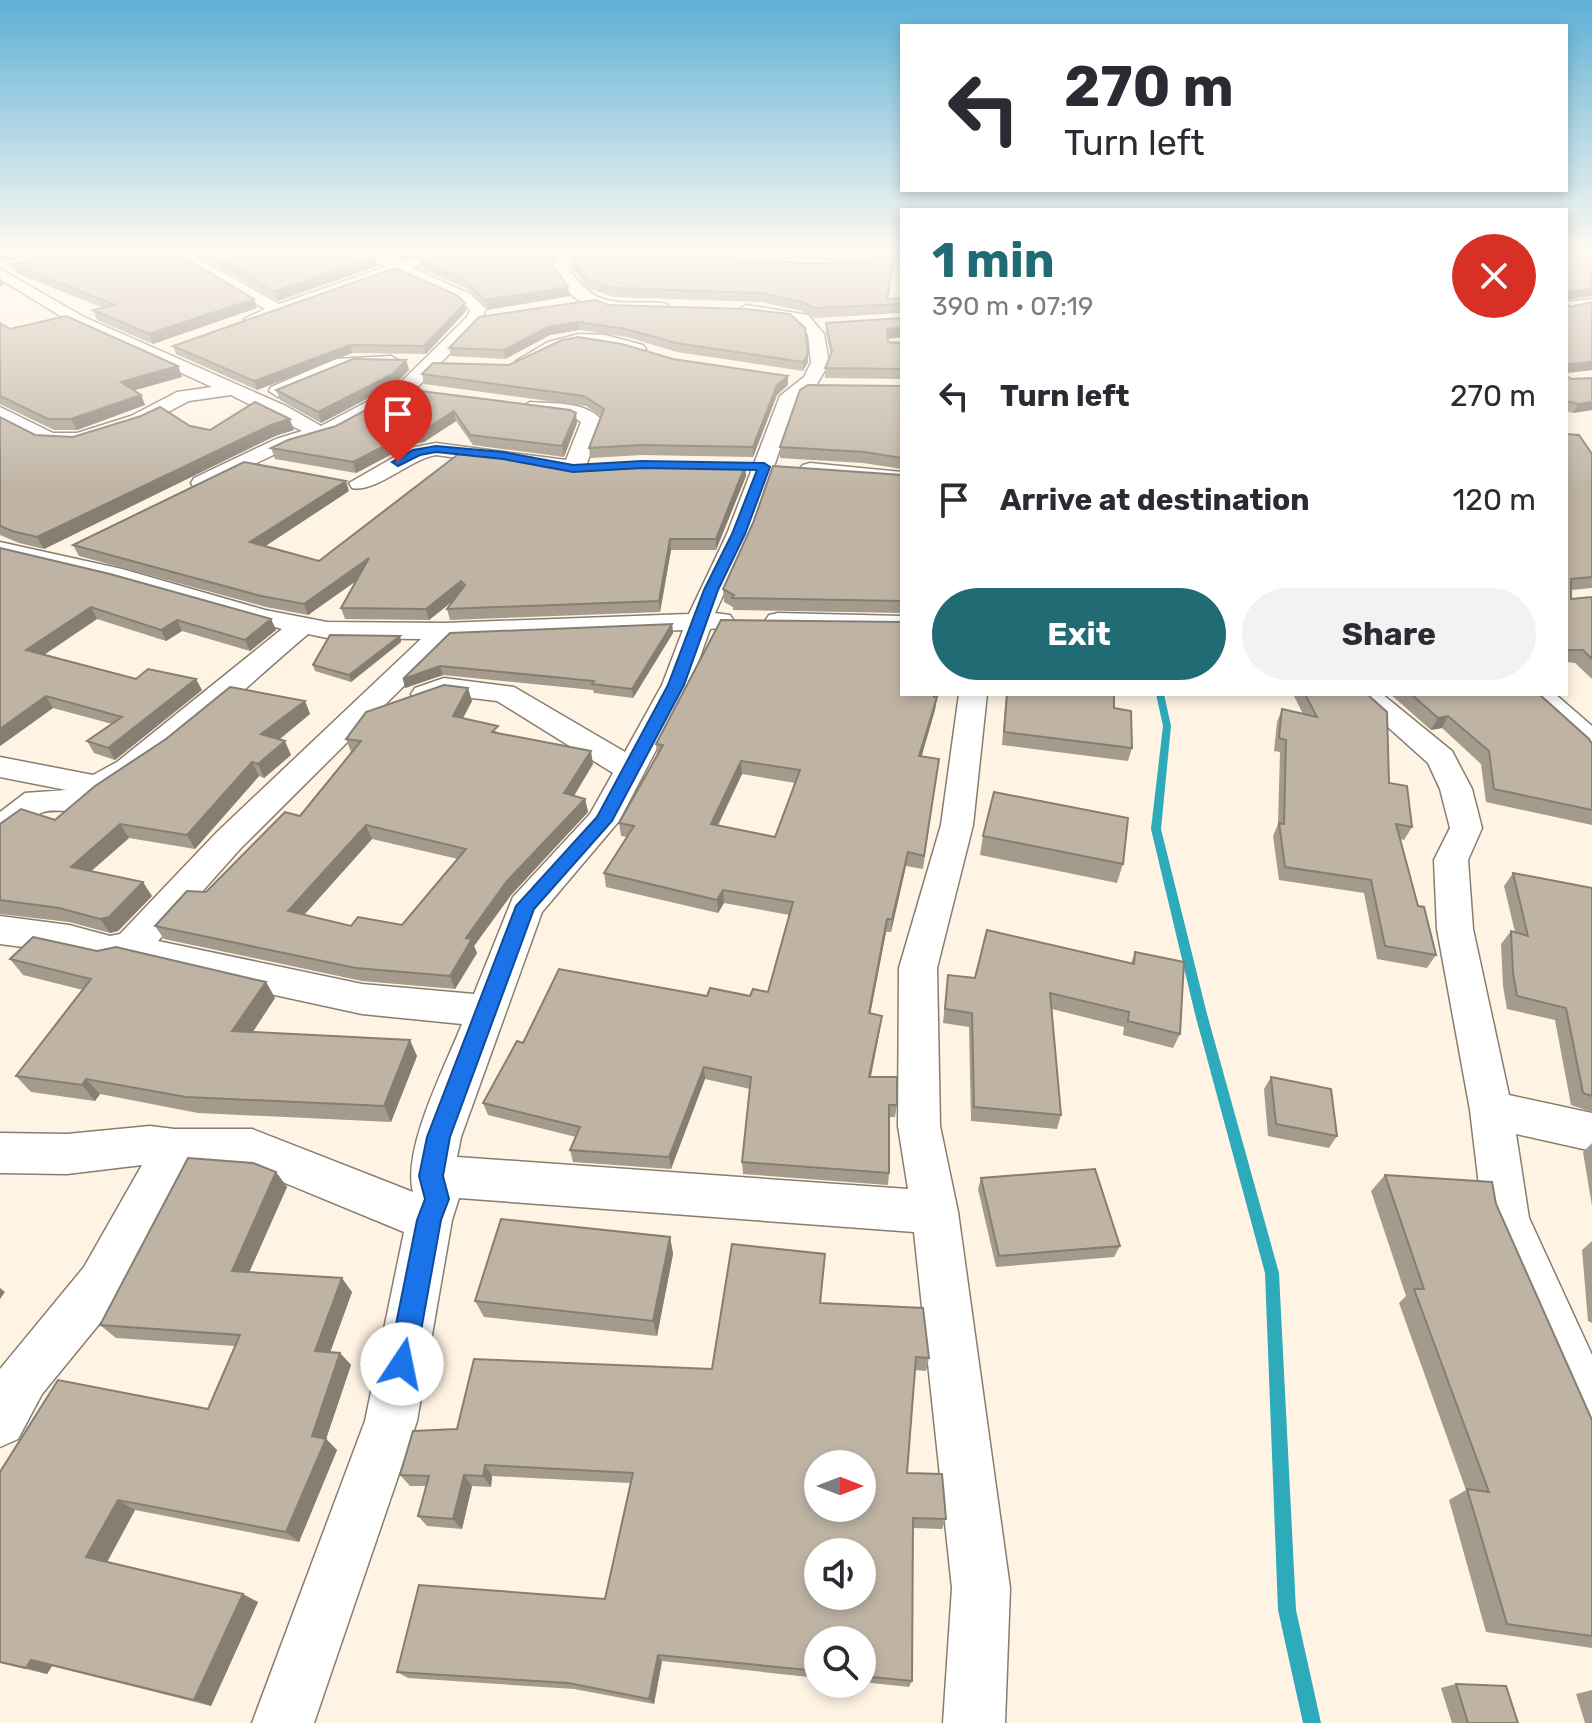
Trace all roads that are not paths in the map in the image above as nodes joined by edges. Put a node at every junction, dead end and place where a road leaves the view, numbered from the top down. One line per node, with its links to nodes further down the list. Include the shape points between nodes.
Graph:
1 (102, 330): 7 (street)
2 (468, 330): 9 (street)
3 (643, 330): 5 (street)
4 (817, 330): 13 (street, via 820,363)
5 (636, 336): 8 (street); 11 (street, via 568,338)
6 (178, 345): 7 (street)
7 (153, 353): 14 (street)
8 (660, 356)
9 (431, 363): 10 (street); 15 (street); 17 (street, via 342,363)
10 (457, 365)
11 (509, 367)
12 (780, 376): 13 (street)
13 (814, 384): 24 (street, via 789,396)
14 (229, 390): 17 (street); 19 (street, via 184,396 138,420 79,439 49,439)
15 (404, 390): 16 (street); 20 (street)
16 (433, 394)
17 (255, 401): 20 (street)
18 (514, 406): 26 (street, via 577,412 592,420)
19 (0, 413)
20 (318, 432): 21 (street)
21 (244, 462): 25 (street); 29 (street)
22 (601, 467): 26 (street)
23 (738, 467): 24 (street)
24 (764, 467): 27 (street); 33 (street)
25 (273, 468)
26 (573, 468): 28 (street, via 436,449 417,452 353,482)
27 (900, 478)
28 (398, 490)
29 (180, 494)
30 (76, 545): 32 (street)
31 (0, 549): 32 (street)
32 (50, 558): 35 (street)
33 (701, 621): 34 (street); 36 (street); 43 (street, via 676,685)
34 (900, 624)
35 (302, 626): 36 (street); 44 (street, via 128,769 97,786)
36 (444, 631): 40 (street)
37 (973, 696): 54 (street, via 957,825 918,968 919,1126)
38 (1367, 696): 49 (street, via 1441,758 1456,789 1466,828 1451,860 1455,929)
39 (1540, 696): 41 (street)
40 (353, 722): 43 (street, via 444,686 504,693); 47 (street, via 229,840)
41 (1592, 742)
42 (0, 767): 44 (street)
43 (630, 769): 48 (street, via 603,821 526,906)
44 (46, 790): 45 (street)
45 (0, 828)
46 (0, 930): 47 (street, via 110,950)
47 (132, 945): 48 (street, via 147,953 362,999)
48 (485, 1011): 53 (street, via 439,1137)
49 (1491, 1110): 50 (street); 56 (street, via 1506,1219)
50 (1592, 1132)
51 (174, 1149): 52 (street, via 150,1145 67,1154); 55 (street, via 252,1149); 57 (street, via 101,1284 24,1376)
52 (0, 1153)
53 (431, 1176): 54 (street); 55 (street, via 437,1199)
54 (935, 1212): 59 (street, via 981,1588)
55 (429, 1220): 58 (street, via 391,1421)
56 (1592, 1413)
57 (0, 1421)
58 (283, 1723)
59 (974, 1723)

